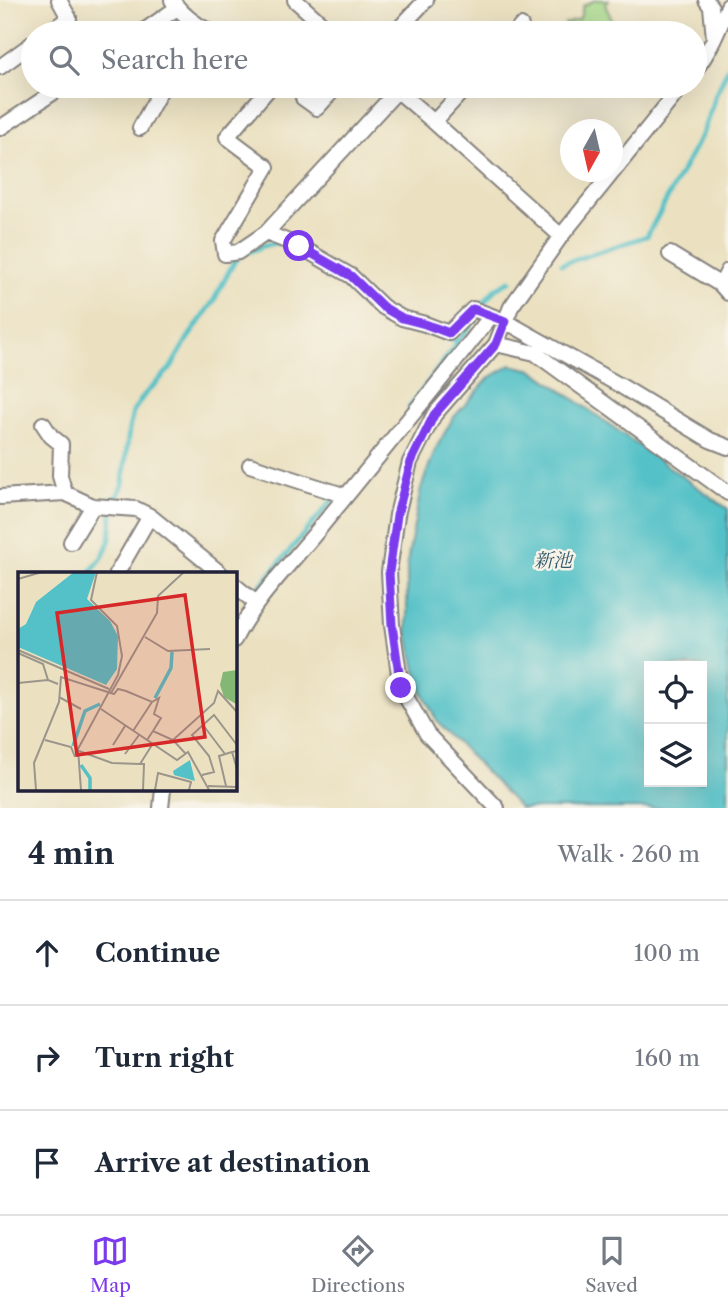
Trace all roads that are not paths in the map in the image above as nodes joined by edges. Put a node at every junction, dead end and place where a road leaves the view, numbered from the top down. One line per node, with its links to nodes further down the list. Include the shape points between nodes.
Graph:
1 (59, 0): 7 (street, via 69,18)
2 (295, 0): 10 (street)
3 (426, 0): 11 (street)
4 (706, 0): 12 (street)
5 (175, 4): 8 (street); 9 (street)
6 (728, 6): 12 (street)
7 (65, 21)
8 (155, 21)
9 (188, 21)
10 (316, 21)
11 (406, 21)
12 (721, 33): 14 (street)
13 (21, 51): 15 (street)
14 (707, 54)
15 (0, 66)
16 (45, 98): 26 (street)
17 (156, 98): 27 (street)
18 (261, 98): 28 (street, via 227,137 267,167 223,241 225,254 237,252)
19 (303, 98): 20 (street, via 317,108)
20 (326, 98)
21 (385, 98): 28 (street)
22 (406, 98): 25 (street)
23 (456, 98): 25 (street)
24 (672, 98): 29 (street)
25 (434, 122): 29 (street)
26 (0, 128)
27 (140, 128)
28 (266, 233): 33 (street, via 351,276 383,307 402,318 449,333 473,309)
29 (561, 236): 33 (street, via 511,307)
30 (670, 254): 32 (street)
31 (728, 271): 32 (street)
32 (724, 289)
33 (498, 318): 34 (street); 36 (street); 40 (street)
34 (496, 344): 38 (street, via 535,353); 52 (street, via 434,415 411,462 389,572 401,688 427,734)
35 (43, 424): 39 (street, via 61,444 60,476)
36 (728, 447)
37 (250, 466): 40 (street)
38 (728, 492)
39 (65, 493): 41 (street); 42 (street)
40 (346, 496): 48 (street)
41 (0, 497)
42 (93, 506): 43 (street, via 136,509); 44 (street)
43 (150, 516): 45 (street); 46 (street)
44 (71, 541)
45 (118, 572)
46 (219, 572)
47 (236, 587): 48 (street)
48 (256, 603): 49 (street)
49 (236, 636)
50 (163, 790): 51 (street)
51 (161, 808)
52 (497, 808)

